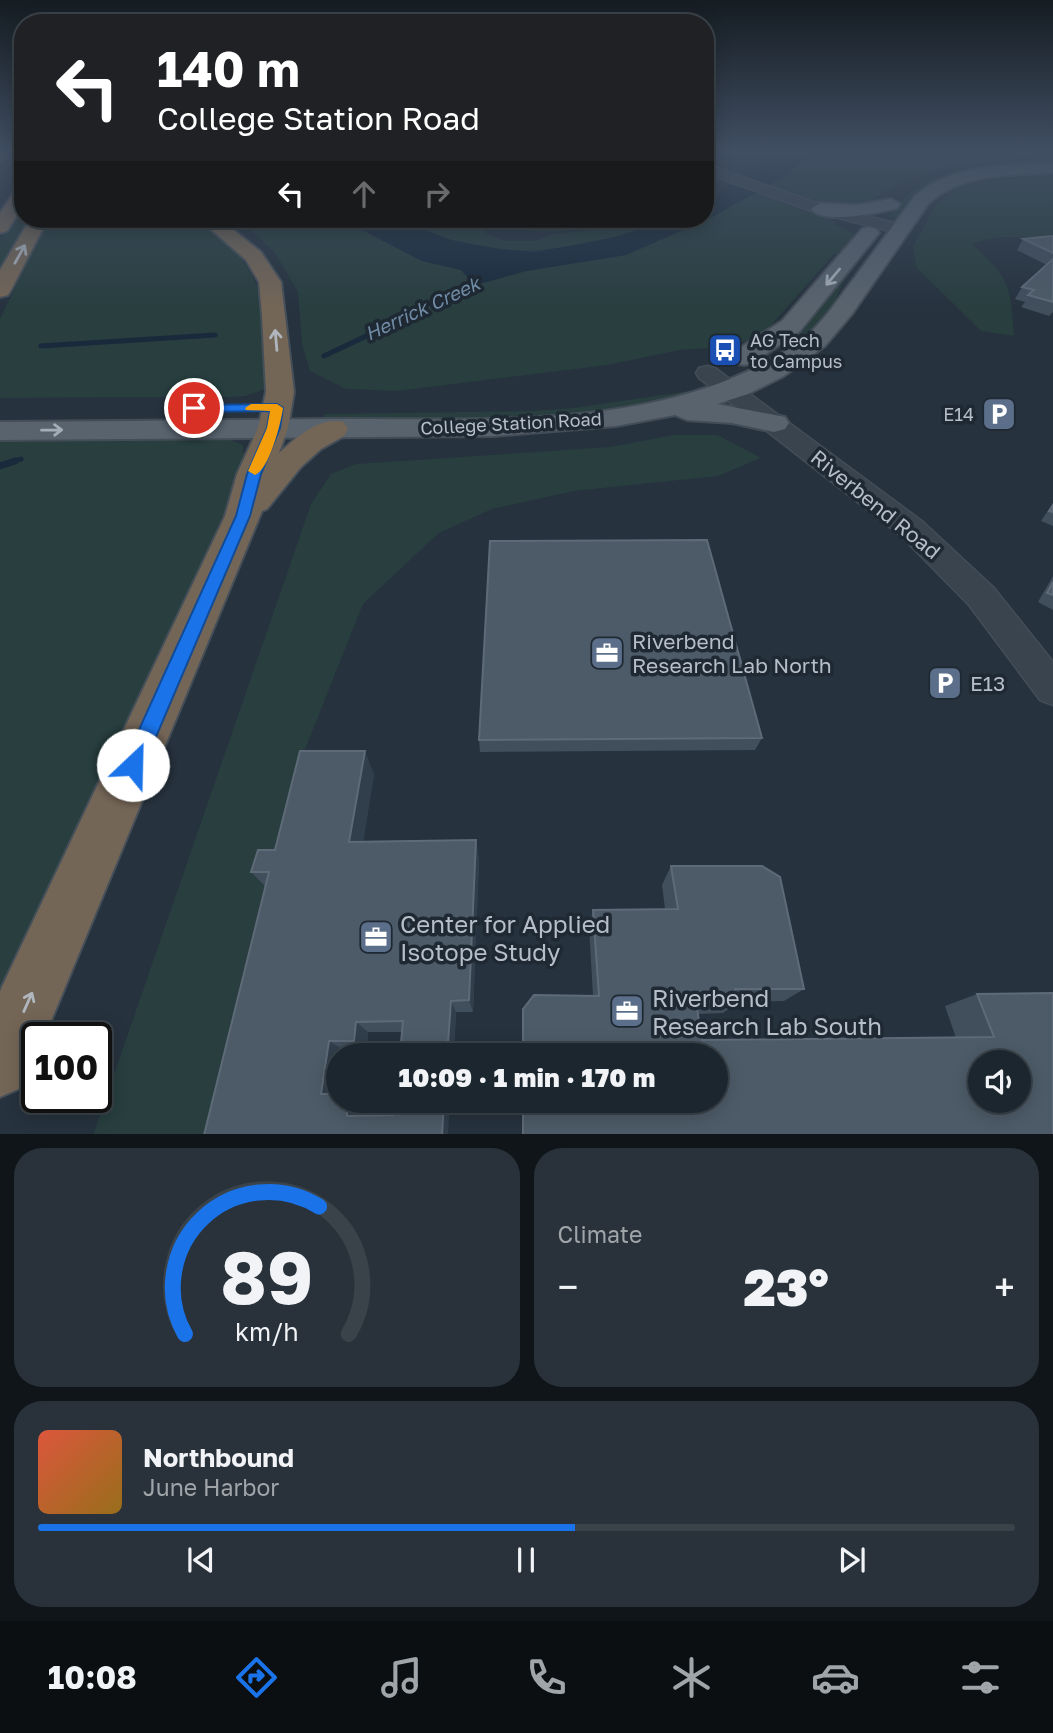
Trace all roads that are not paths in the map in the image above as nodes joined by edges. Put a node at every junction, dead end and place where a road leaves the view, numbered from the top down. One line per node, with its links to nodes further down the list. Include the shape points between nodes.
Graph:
1 (803, 203): 5 (street)
2 (899, 203): 6 (main road, College Station Road)
3 (913, 203): 6 (main road, College Station Road)
4 (14, 206): 7 (highway)
5 (820, 209): 6 (street); 6 (main road)
6 (889, 219): 11 (main road, College Station Road, via 831,326); 12 (main road, College Station Road, one-way to 12, via 790,326)
7 (0, 227)
8 (34, 228): 10 (highway, one-way to 8)
9 (219, 228): 15 (highway, one-way to 9, via 280,392 270,282 254,256)
10 (0, 290)
11 (777, 368): 12 (main road, College Station Road); 16 (main road, via 765,391)
12 (719, 381): 14 (main road, College Station Road); 15 (main road, College Station Road, via 540,406); 16 (street, Riverbend Road)
13 (0, 410): 15 (main road, College Station Road)
14 (646, 412): 16 (main road, via 732,414); 17 (main road, College Station Road, via 556,424)
15 (275, 418): 17 (main road, College Station Road); 18 (main road, College Station Road, one-way to 15); 19 (highway)
16 (772, 422): 20 (street, Riverbend Road, via 944,558 981,596)
17 (333, 429): 19 (highway, via 308,443)
18 (0, 431)
19 (243, 516): 21 (highway, one-way to 19)
20 (1053, 689)
21 (0, 1064)

